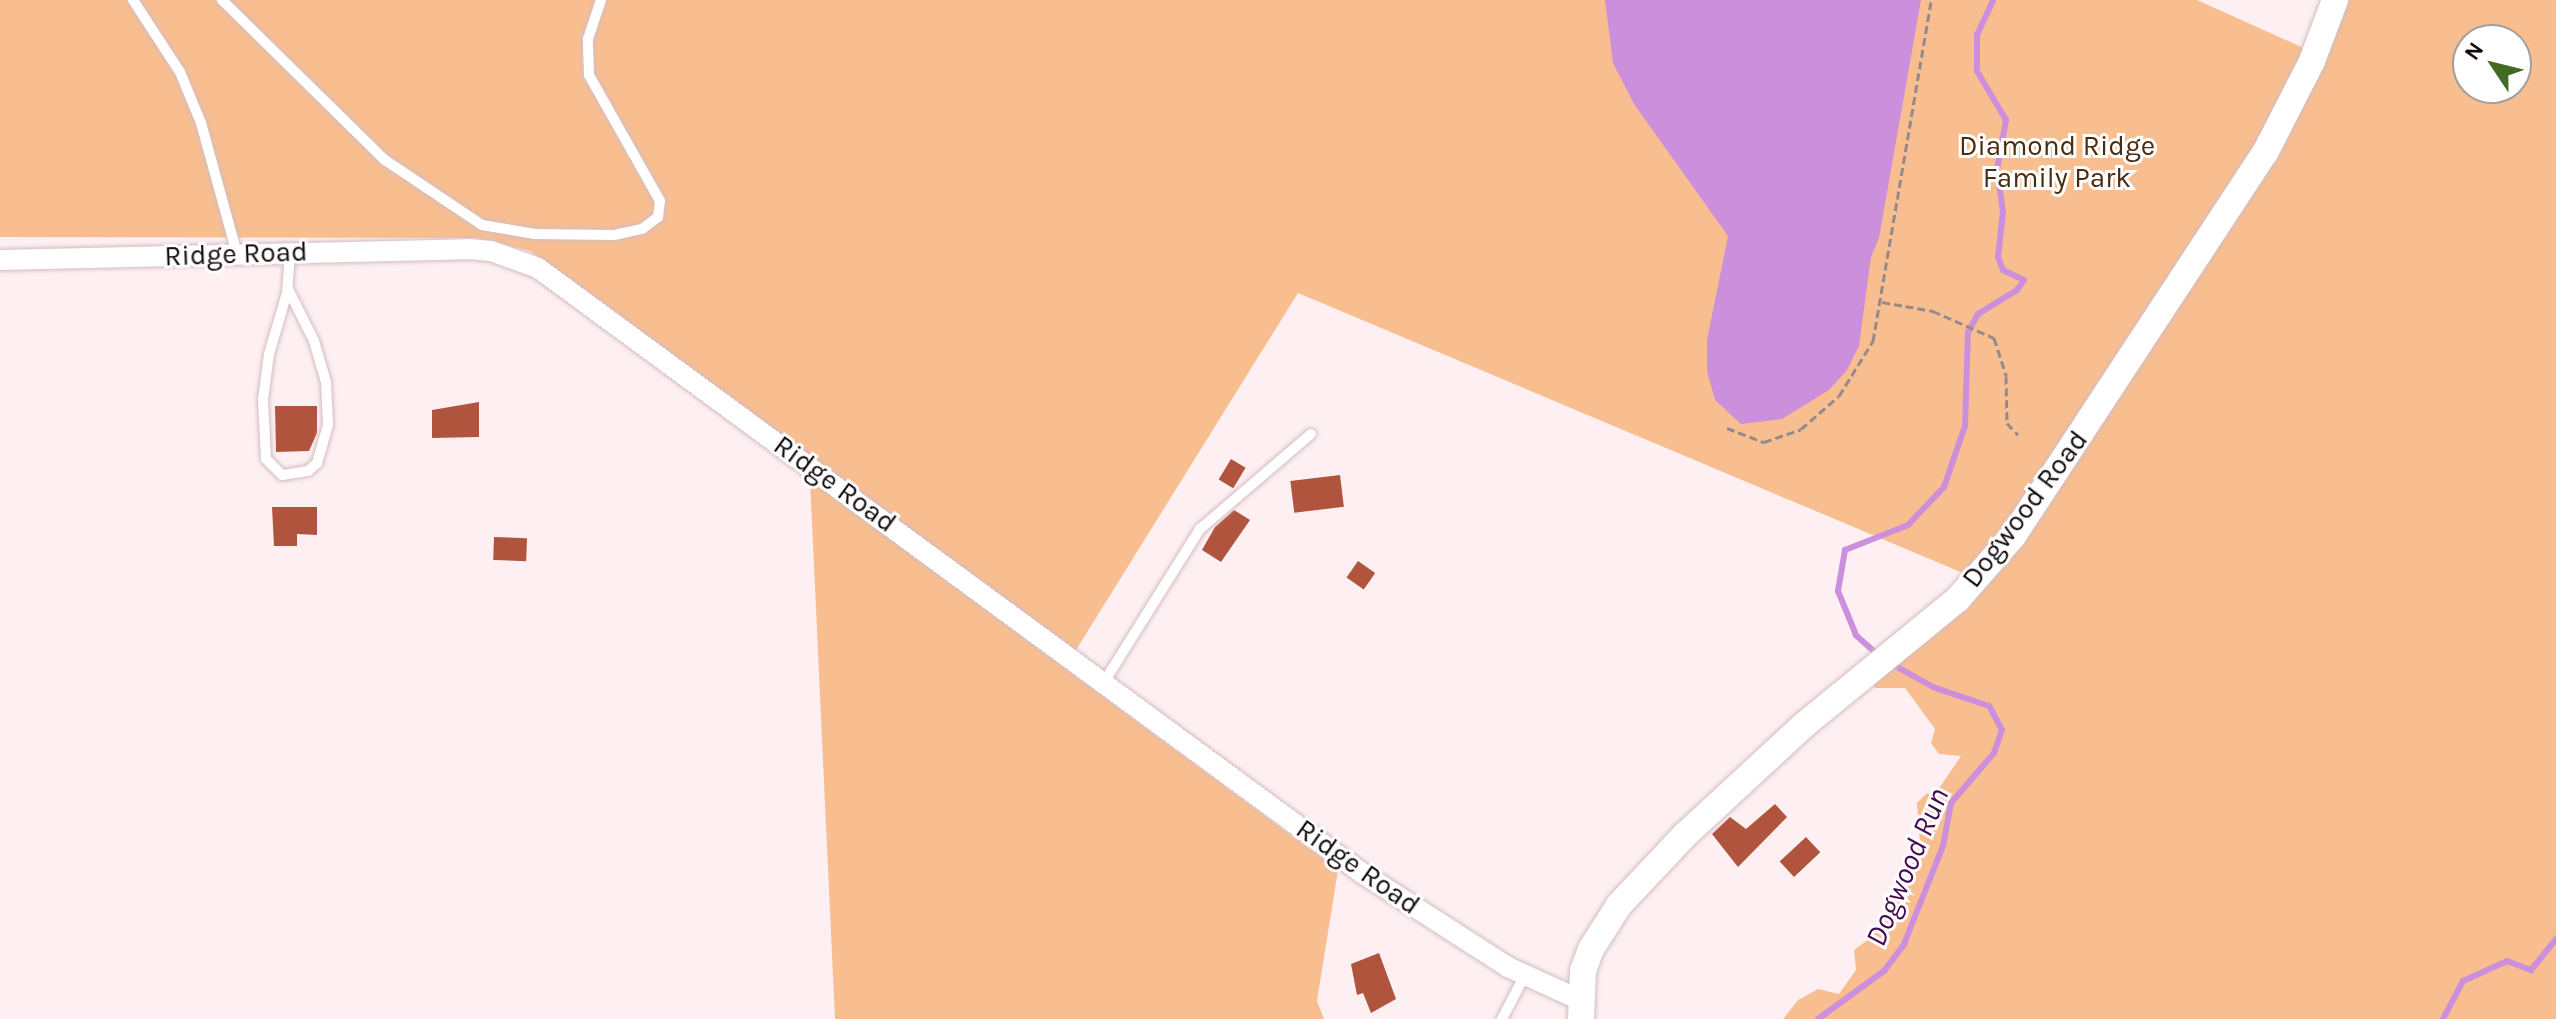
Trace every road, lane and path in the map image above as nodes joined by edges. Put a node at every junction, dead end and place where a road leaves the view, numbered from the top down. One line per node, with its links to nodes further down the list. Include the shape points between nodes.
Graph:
1 (133, 0): 7 (lane, via 180,72 201,123)
2 (222, 0): 3 (lane, via 385,160 482,225 535,234 614,235 642,229 658,217 660,201 589,75 588,39)
3 (601, 0)
4 (1931, 0): 10 (path)
5 (2335, 0): 16 (street, Dogwood Road, via 2265,153 2049,484 1976,581 1713,809 1619,905 1591,949)
6 (290, 253): 7 (street, Ridge Road); 9 (lane); 14 (street, Ridge Road, via 469,249 538,268)
7 (237, 254): 8 (street, Ridge Road)
8 (0, 260)
9 (288, 289): 9 (lane, via 269,354 263,400 266,459 282,475 308,471 317,463 328,425 326,382 314,341)
10 (1884, 302): 11 (path, via 1861,365 1839,396 1801,429 1764,442); 13 (path, via 1915,307 1987,333 2003,360 2007,423)
11 (1727, 428)
12 (1311, 434): 14 (lane, via 1200,529)
13 (2018, 435)
14 (1104, 682): 15 (street, Ridge Road, via 1362,873)
15 (1524, 977): 16 (street, Ridge Road); 17 (lane)
16 (1581, 1010)
17 (1502, 1019)

